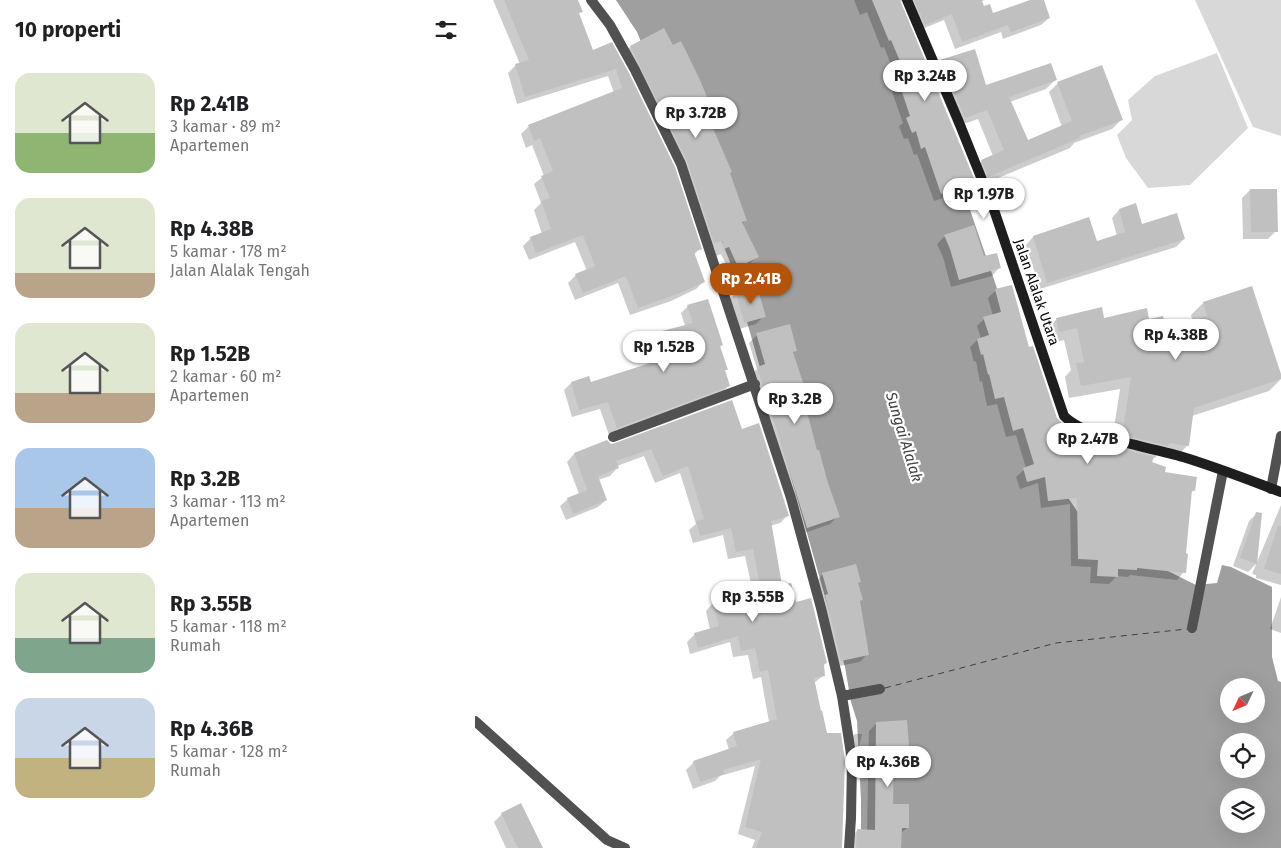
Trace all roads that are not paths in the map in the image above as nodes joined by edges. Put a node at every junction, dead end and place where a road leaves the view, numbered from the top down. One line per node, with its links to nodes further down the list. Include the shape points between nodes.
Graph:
1 (591, 0): 3 (street, via 610,25 635,70 681,164)
2 (907, 0): 6 (street, Jalan Alalak Utara, via 993,208 1064,416 1075,425 1103,435)
3 (755, 384): 5 (street); 10 (street, via 791,498)
4 (1281, 436): 7 (street)
5 (613, 437)
6 (1223, 471): 7 (street); 8 (street)
7 (1276, 491)
8 (1192, 628)
9 (880, 689): 10 (street)
10 (842, 696): 13 (street, via 852,761)
11 (475, 721): 12 (street, via 607,840)
12 (625, 848)
13 (849, 848)

